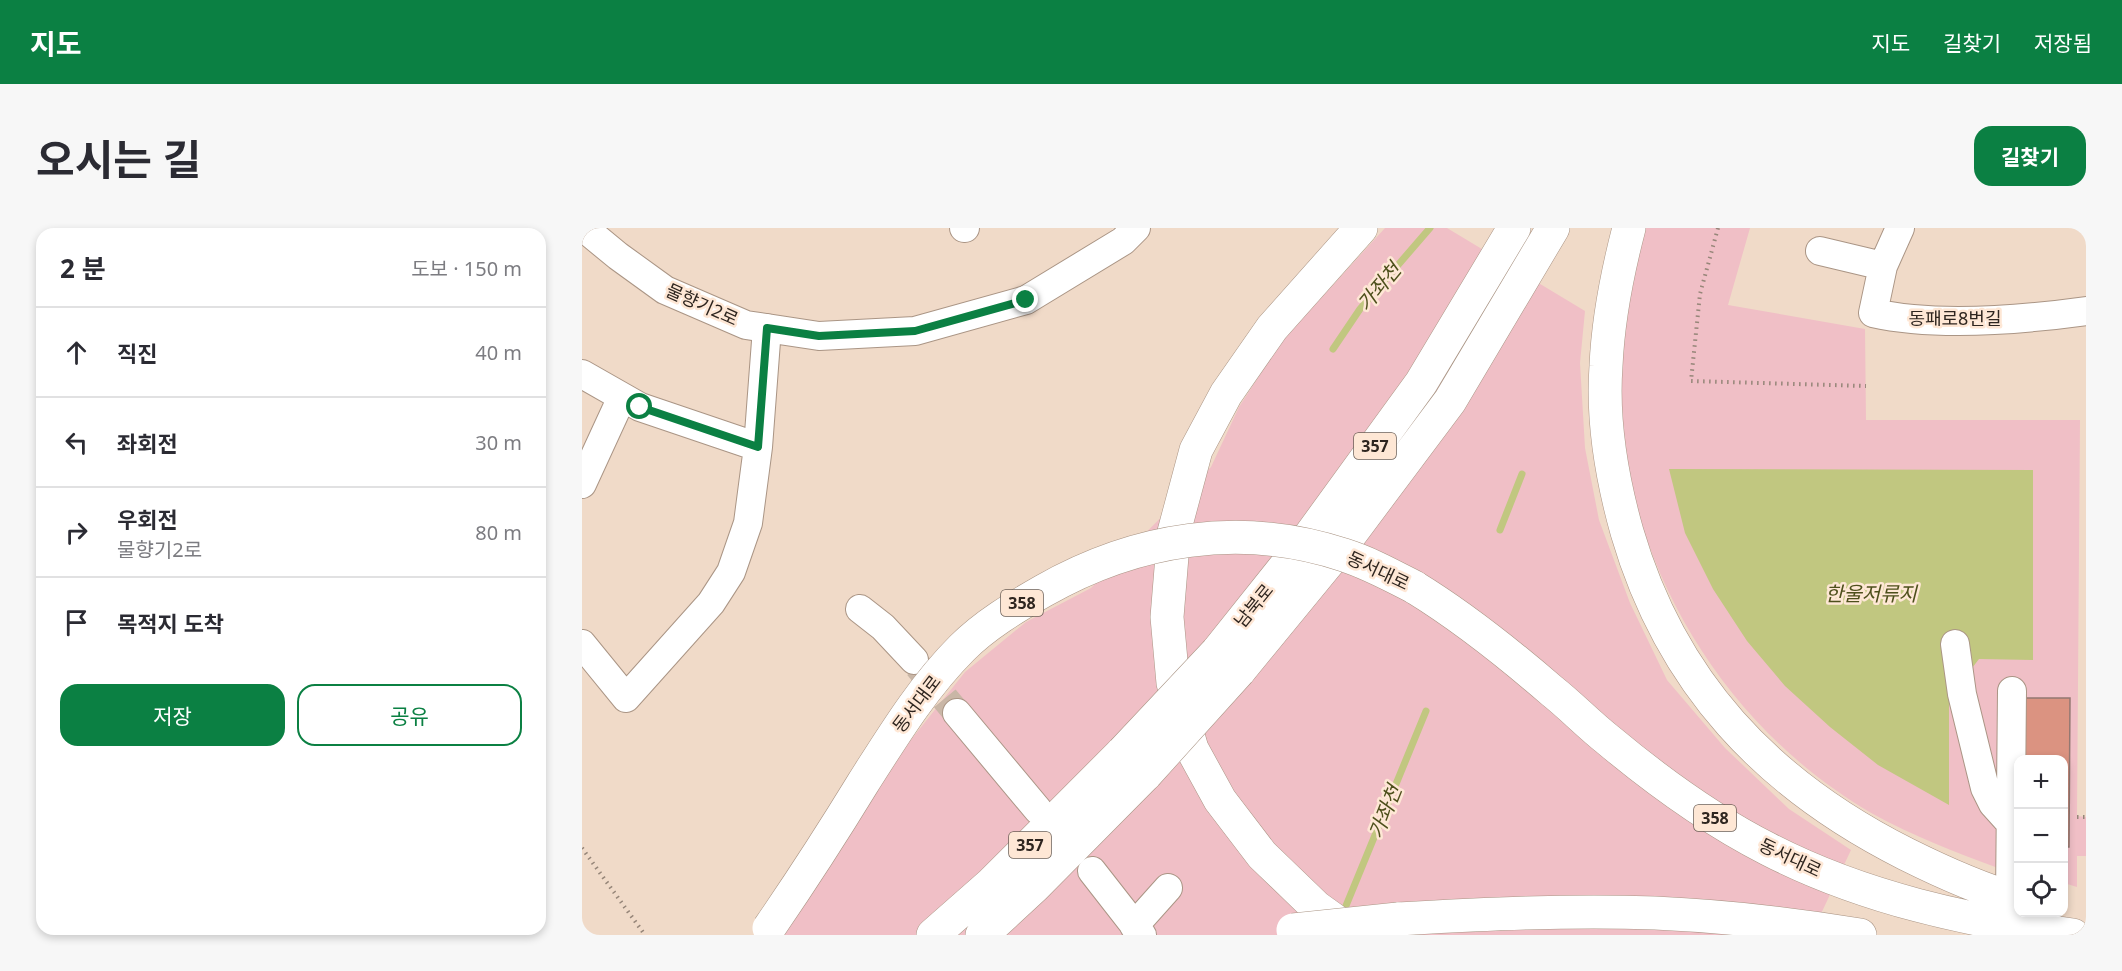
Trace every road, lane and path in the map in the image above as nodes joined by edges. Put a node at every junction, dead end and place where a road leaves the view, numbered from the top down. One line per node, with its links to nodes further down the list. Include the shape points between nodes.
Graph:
1 (584, 228): 12 (street, 물향기2로, via 665,290 746,325)
2 (1136, 228): 12 (street, 물향기2로, via 1124,241 1026,300 915,331 819,336)
3 (1361, 228): 42 (main road, via 1272,327 1226,394 1196,450 1174,532 1167,617 1173,683 1192,749 1220,800 1262,855 1316,907)
4 (1514, 228): 22 (main road, 남북로 / 357, via 1421,383 1312,533)
5 (1553, 228): 22 (main road, 남북로 / 357, via 1450,401 1340,548)
6 (1629, 228): 33 (main road, via 1611,311 1605,368 1612,471 1635,560 1670,637 1701,687 1743,738 1812,798 1889,846 1940,871)
7 (1718, 228): 14 (path, via 1700,294 1691,381)
8 (1900, 228): 10 (street, 동패로8번길)
9 (1820, 252): 10 (street)
10 (1883, 266): 11 (street, 동패로8번길, via 1873,313 1902,320 2041,317)
11 (2086, 311)
12 (767, 328): 16 (street)
13 (582, 374): 15 (street)
14 (1866, 386)
15 (622, 397): 16 (street, via 640,407); 17 (street)
16 (758, 447): 19 (street, via 748,523 731,573 711,603 626,698)
17 (582, 484)
18 (860, 609): 21 (street)
19 (582, 644)
20 (1955, 644): 29 (street, via 1962,694 1985,788)
21 (914, 660)
22 (1228, 662): 25 (main road, 남북로 / 357, bridge)
23 (2012, 691): 29 (street)
24 (957, 713): 26 (street)
25 (1134, 763): 40 (main road, 남북로 / 357); 41 (main road, 남북로 / 357, via 1034,887)
26 (1038, 810)
27 (2077, 817): 28 (path)
28 (2086, 817)
29 (2011, 824): 33 (street)
30 (582, 848): 38 (path)
31 (1092, 871): 36 (street)
32 (1168, 888): 36 (street)
33 (2014, 899)
34 (2068, 914): 35 (main road)
35 (2086, 920)
36 (1138, 930)
37 (1283, 932): 43 (main road, bridge, via 1398,919 1572,912 1744,920)
38 (645, 935)
39 (764, 935): 44 (main road, 동서대로 / 358, bridge, via 894,733 925,690 963,648 1012,609 1062,580 1108,560 1189,539 1229,537 1310,545 1376,567 1414,587 1483,634 1607,739 1680,794 1768,849 1837,879 1924,907 2006,926)
40 (933, 935)
41 (981, 935)
42 (1355, 935)
43 (1860, 935)
44 (2073, 935)

